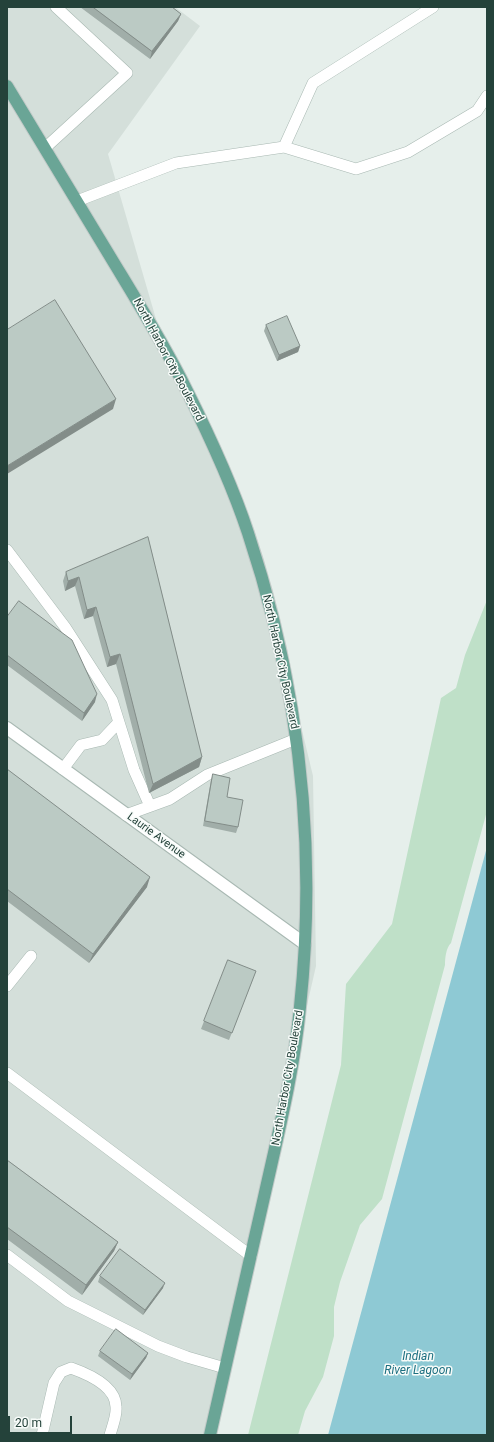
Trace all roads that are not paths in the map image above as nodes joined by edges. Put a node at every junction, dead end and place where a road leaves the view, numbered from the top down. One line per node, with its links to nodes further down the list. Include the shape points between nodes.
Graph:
1 (56, 7): 6 (lane, via 127,73)
2 (433, 7): 5 (lane, via 314,83)
3 (7, 86): 6 (main road, North Harbor City Boulevard)
4 (487, 96): 5 (lane, via 477,111 408,152 356,169)
5 (284, 147): 7 (lane, via 176,163)
6 (45, 148): 7 (main road, North Harbor City Boulevard)
7 (77, 201): 11 (main road, North Harbor City Boulevard, via 185,386 219,459 248,532 272,616 291,702)
8 (7, 550): 9 (lane, via 65,627 112,700)
9 (119, 722): 12 (lane, via 102,740 81,745); 13 (lane, via 134,770)
10 (7, 728): 12 (street, Laurie Avenue)
11 (296, 739): 13 (lane, via 208,775 170,799); 15 (main road, North Harbor City Boulevard, via 302,781 307,860)
12 (63, 769): 14 (street, Laurie Avenue)
13 (150, 806): 14 (lane)
14 (126, 815): 15 (street, Laurie Avenue)
15 (305, 944): 20 (main road, North Harbor City Boulevard, via 300,1009 291,1072)
16 (31, 956): 17 (lane)
17 (7, 986)
18 (7, 1073): 20 (lane)
19 (7, 1255): 21 (lane, via 68,1301 158,1346)
20 (251, 1256): 21 (main road, North Harbor City Boulevard)
21 (225, 1368): 24 (main road, North Harbor City Boulevard)
22 (42, 1435): 23 (lane, via 54,1383 61,1372 71,1368 85,1373 114,1395 117,1408)
23 (110, 1435)
24 (210, 1435)

